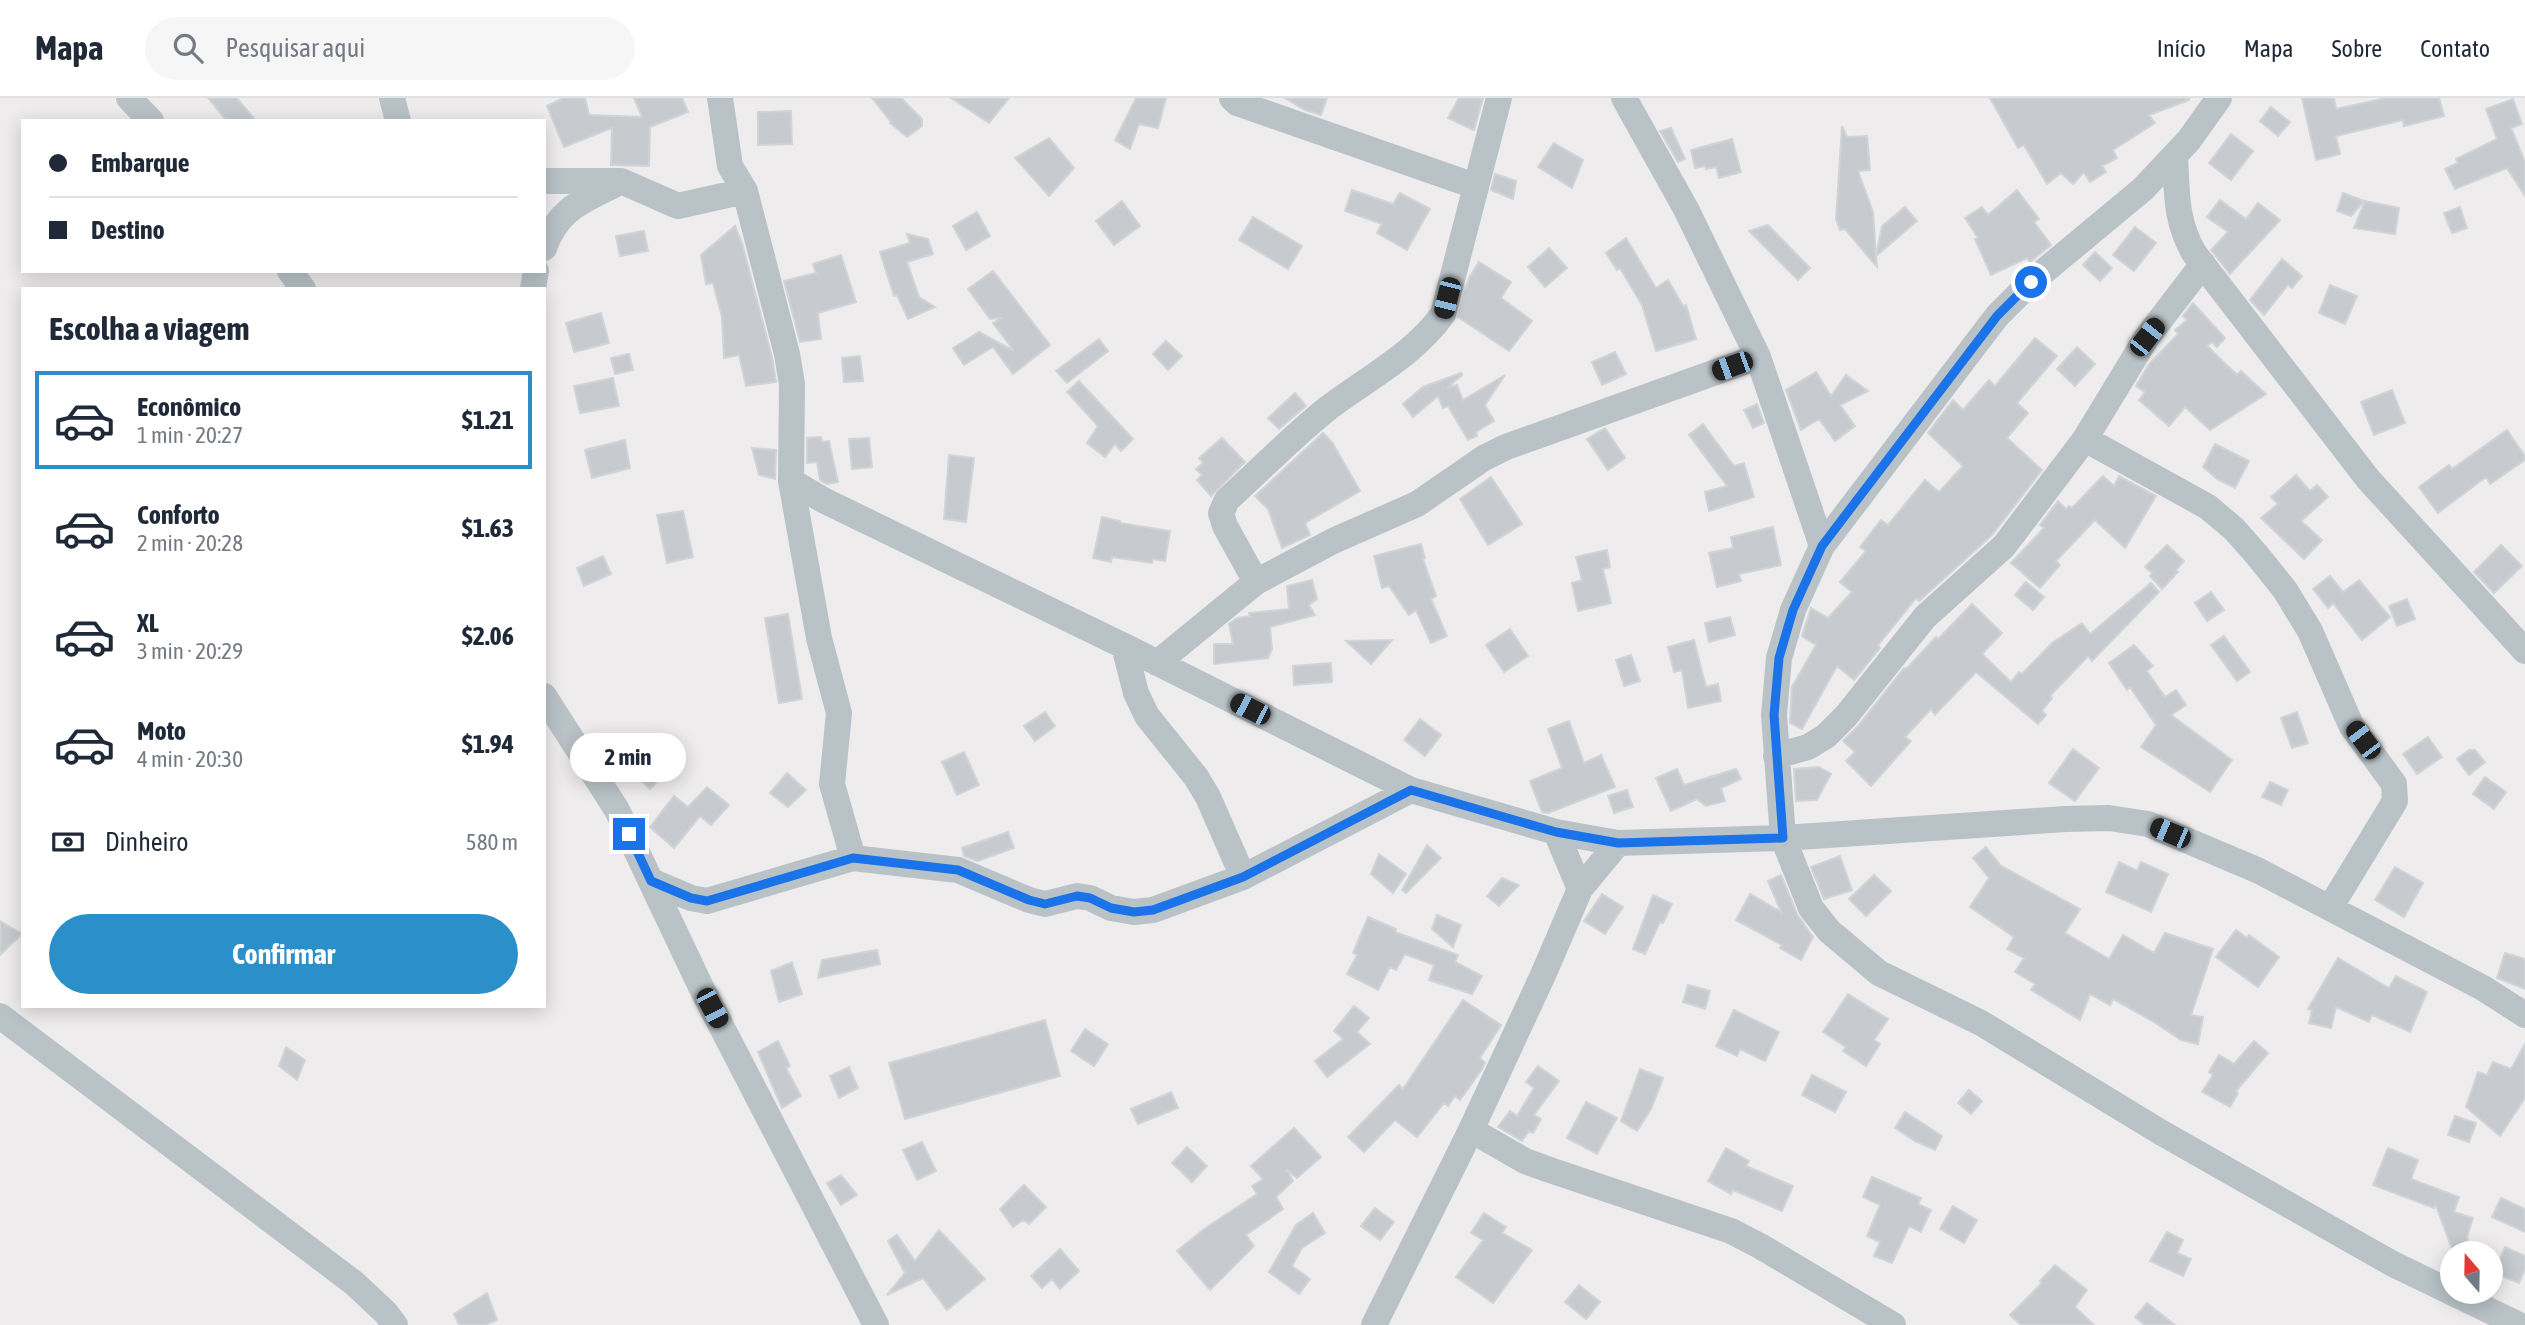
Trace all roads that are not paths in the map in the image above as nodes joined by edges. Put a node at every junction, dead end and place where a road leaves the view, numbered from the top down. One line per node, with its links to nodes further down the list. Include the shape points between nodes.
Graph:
1 (129, 98): 8 (street)
2 (393, 98): 9 (street)
3 (720, 98): 14 (street, via 730,166)
4 (1232, 98): 13 (street)
5 (1499, 98): 13 (street)
6 (1624, 98): 17 (street, via 1686,209)
7 (2219, 98): 10 (street)
8 (149, 119)
9 (398, 119)
10 (2175, 155): 16 (street, via 2183,235); 20 (street, via 2143,189 1997,316)
11 (546, 181): 12 (street)
12 (621, 181): 14 (street, via 678,206); 15 (street, via 563,214)
13 (1475, 186): 21 (street, via 1443,314 1431,332 1314,420 1227,500 1222,513 1225,526)
14 (745, 191): 19 (street, via 792,384)
15 (546, 243)
16 (2203, 264): 18 (street, via 2147,337); 23 (street, via 2368,479)
17 (1758, 357): 20 (street); 21 (street, via 1506,447 1417,504)
18 (2085, 439): 26 (street, via 2004,546 1925,617 1846,716 1808,747); 35 (street, via 2208,507 2234,529 2285,590 2310,631 2351,725 2394,784 2395,801)
19 (791, 481): 22 (street); 31 (street, via 819,638 839,713 832,784)
20 (1822, 546): 26 (street, via 1793,610 1779,658)
21 (1256, 582): 24 (street)
22 (1124, 646): 24 (street); 32 (street, via 1147,716 1208,797)
23 (2525, 651)
24 (1157, 663): 27 (street)
25 (546, 699): 33 (street, via 617,810)
26 (1776, 756): 29 (street)
27 (1411, 790): 28 (street); 32 (street)
28 (1556, 832): 30 (street); 34 (street)
29 (1783, 838): 30 (street); 35 (street, via 2109,818 2148,824 2257,870); 43 (street, via 1811,908 1829,931 1879,973 1980,1023 2393,1264)
30 (1618, 843): 34 (street)
31 (853, 858): 32 (street, via 958,870 1045,904 1077,896 1134,912 1153,910); 33 (street, via 707,901)
32 (1243, 877)
33 (651, 881): 40 (street)
34 (1580, 889): 38 (street)
35 (2330, 908): 36 (street)
36 (2525, 1015)
37 (0, 1016): 39 (street, via 354,1283)
38 (1471, 1130): 41 (street); 42 (street, via 1525,1161 1731,1231)
39 (395, 1325)
40 (876, 1325)
41 (1374, 1325)
42 (1893, 1325)
43 (2519, 1325)

